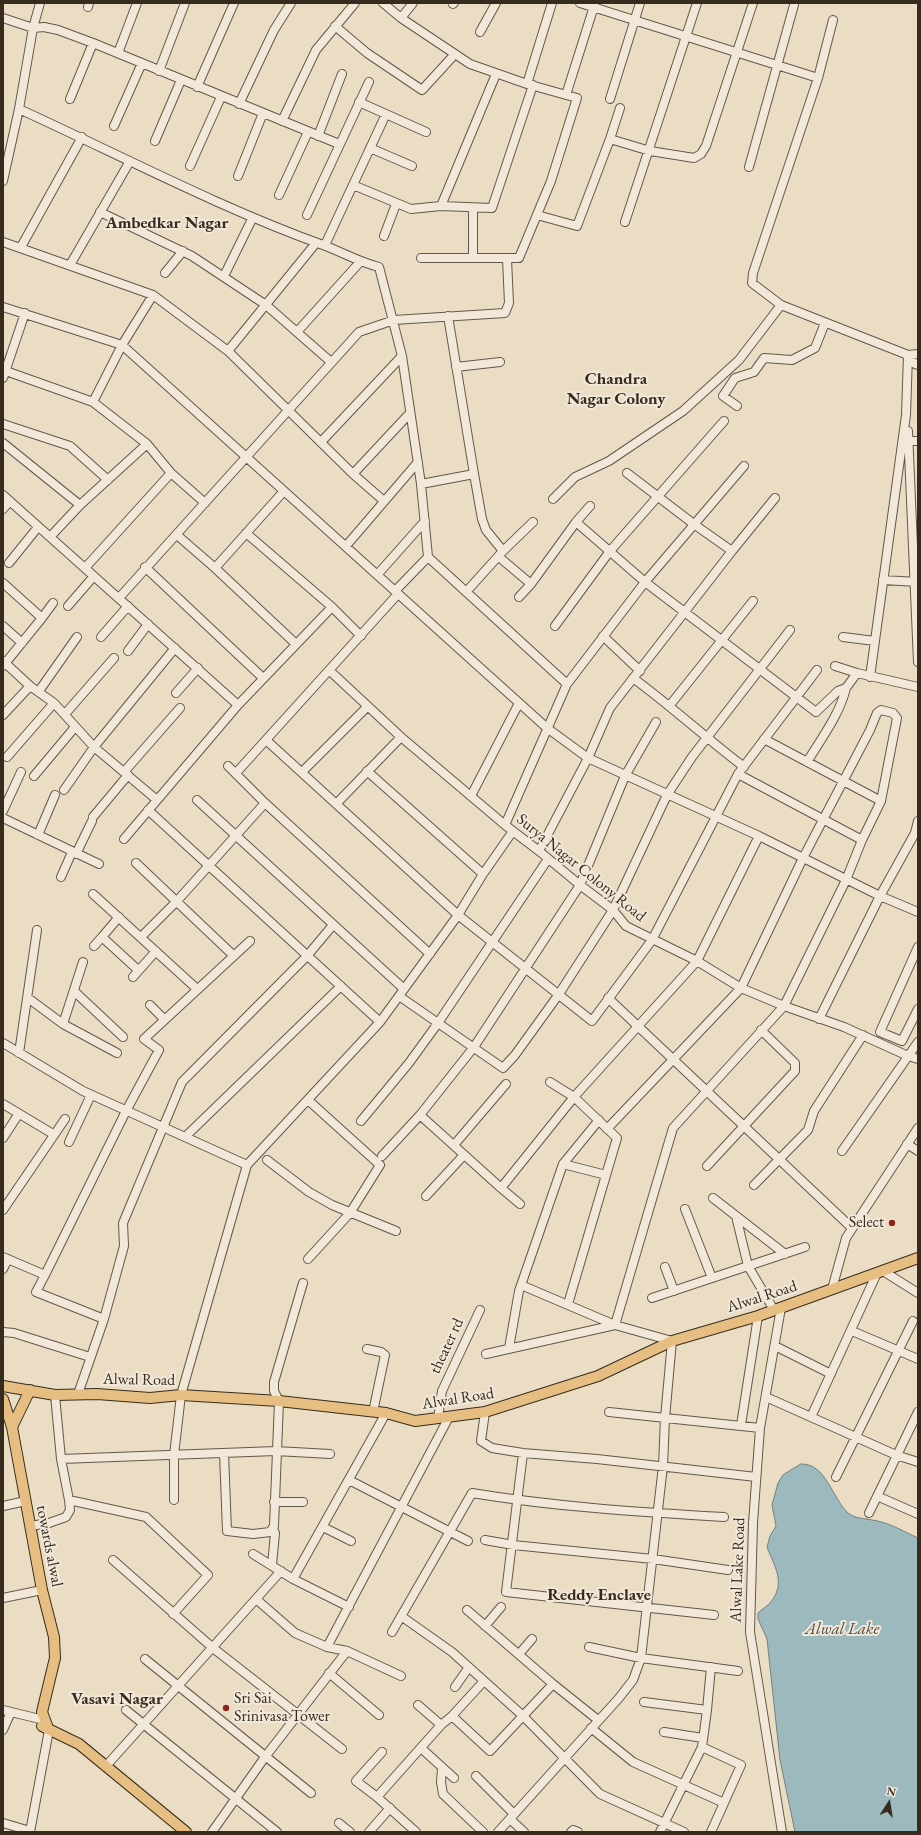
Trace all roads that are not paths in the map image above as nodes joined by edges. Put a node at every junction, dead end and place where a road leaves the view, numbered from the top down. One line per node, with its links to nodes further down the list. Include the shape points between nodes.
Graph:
1 (40, 3): 22 (street)
2 (137, 3): 26 (street)
3 (185, 3): 31 (street)
4 (234, 3): 38 (street)
5 (355, 3): 21 (street)
6 (383, 3): 18 (street)
7 (413, 3): 18 (street)
8 (496, 3): 23 (street)
9 (552, 3): 37 (street)
10 (580, 3): 15 (street)
11 (640, 3): 19 (street)
12 (697, 3): 24 (street)
13 (753, 3): 27 (street)
14 (289, 4): 44 (street)
15 (595, 5): 19 (street); 39 (street)
16 (794, 5): 30 (street)
17 (3, 18): 22 (street)
18 (401, 18): 28 (street)
19 (635, 20): 24 (street); 41 (street)
20 (833, 20): 34 (street)
21 (334, 26): 28 (street, via 422,90); 49 (street, via 313,55)
22 (33, 28): 25 (street, via 58,30); 46 (street)
23 (480, 32)
24 (686, 35): 27 (street); 59 (street)
25 (93, 43): 26 (street); 42 (street)
26 (118, 52): 29 (street)
27 (738, 52): 30 (street); 59 (street, via 701,154 694,158)
28 (455, 54): 33 (street, via 470,64)
29 (142, 63): 31 (street); 50 (street)
30 (777, 65): 34 (street); 63 (street)
31 (159, 71): 35 (street)
32 (342, 74): 53 (street)
33 (496, 74): 37 (street); 69 (street)
34 (818, 78): 91 (street, via 753,273 752,283)
35 (181, 80): 38 (street); 56 (street)
36 (369, 82): 43 (street)
37 (530, 85): 39 (street); 70 (street, via 492,208)
38 (197, 87): 40 (street)
39 (566, 95): 73 (street, via 577,98 551,181)
40 (221, 97): 44 (street); 61 (street)
41 (610, 98)
42 (70, 99)
43 (358, 102): 48 (street); 57 (street)
44 (239, 104): 47 (street)
45 (620, 108): 55 (street)
46 (19, 109): 54 (street); 65 (street)
47 (263, 113): 49 (street); 64 (street)
48 (386, 114): 52 (street); 58 (street)
49 (282, 121): 51 (street)
50 (114, 126)
51 (308, 132): 53 (street); 67 (street)
52 (426, 132)
53 (318, 136): 57 (street)
54 (82, 137): 60 (street); 80 (street)
55 (610, 139): 59 (street); 73 (street, via 577,226)
56 (155, 142)
57 (339, 144): 72 (street)
58 (370, 148): 62 (street); 66 (street)
59 (650, 151): 75 (street)
60 (130, 161): 71 (street); 74 (street)
61 (190, 166)
62 (412, 166)
63 (749, 167)
64 (238, 176)
65 (3, 181)
66 (353, 185): 68 (street); 79 (street)
67 (279, 195)
68 (396, 204): 69 (street, via 411,209); 76 (street)
69 (441, 206): 70 (street)
70 (473, 208): 83 (street)
71 (100, 212): 81 (street); 86 (street)
72 (308, 215)
73 (537, 215): 84 (street, via 519,258)
74 (252, 219): 78 (street); 88 (street)
75 (625, 222)
76 (384, 236)
77 (3, 242): 80 (street)
78 (316, 243): 79 (street); 90 (street)
79 (325, 245): 85 (street)
80 (21, 247): 86 (street)
81 (183, 251): 87 (street); 88 (street)
82 (421, 258): 83 (street)
83 (473, 258): 84 (street)
84 (507, 258): 94 (street, via 509,304 505,312)
85 (360, 262): 95 (street, via 379,268); 97 (street)
86 (70, 265): 89 (street)
87 (165, 273)
88 (224, 276): 90 (street)
89 (153, 295): 98 (street); 99 (street)
90 (266, 305): 97 (street); 99 (street)
91 (782, 305): 96 (street); 132 (street, via 739,360 683,411 609,462 576,477)
92 (3, 307): 93 (street)
93 (25, 313): 98 (street); 107 (street)
94 (448, 316): 95 (street); 106 (street)
95 (394, 320): 102 (street); 103 (street, via 359,332)
96 (825, 323): 101 (street); 109 (street, via 815,348 792,360 764,358 754,372 735,378 723,396)
97 (297, 332): 103 (street)
98 (122, 345): 108 (street); 120 (street)
99 (228, 351): 110 (street)
100 (918, 354): 101 (street)
101 (908, 355): 105 (street); 112 (street)
102 (402, 356): 111 (street); 117 (street)
103 (331, 362): 110 (street)
104 (500, 362): 106 (street)
105 (918, 365)
106 (456, 367): 126 (street)
107 (4, 373): 108 (street)
108 (93, 402): 119 (street)
109 (738, 406)
110 (288, 411): 117 (street); 120 (street)
111 (410, 412): 121 (street); 125 (street)
112 (906, 415): 115 (street); 159 (street)
113 (724, 421): 131 (street)
114 (3, 424): 127 (street, via 70,446)
115 (908, 441): 116 (street); 162 (street)
116 (918, 441)
117 (321, 442): 125 (street)
118 (3, 443): 137 (street)
119 (147, 444): 123 (street); 127 (street)
120 (245, 456): 129 (street); 136 (street)
121 (418, 462): 128 (street); 135 (street)
122 (744, 466): 143 (street)
123 (171, 472): 136 (street); 155 (street)
124 (627, 473): 131 (street)
125 (353, 474): 135 (street)
126 (474, 474): 128 (street); 151 (street, via 486,530)
127 (108, 480): 137 (street)
128 (421, 484): 140 (street)
129 (284, 491): 145 (street); 148 (street)
130 (3, 495): 134 (street)
131 (659, 496): 143 (street); 149 (street)
132 (553, 498)
133 (775, 498): 150 (street)
134 (10, 501): 139 (street); 144 (street)
135 (384, 501): 148 (street)
136 (205, 503): 146 (street)
137 (80, 506): 147 (street)
138 (590, 506): 142 (street)
139 (3, 509)
140 (425, 521): 152 (street); 157 (street)
141 (532, 522): 151 (street)
142 (576, 522): 149 (street); 163 (street)
143 (694, 525): 150 (street); 161 (street)
144 (38, 527): 147 (street); 153 (street)
145 (246, 533): 156 (street); 172 (street)
146 (177, 535): 154 (street); 156 (street)
147 (50, 537): 155 (street)
148 (346, 546): 157 (street)
149 (610, 551): 161 (street); 177 (street)
150 (732, 551): 173 (street)
151 (501, 554): 163 (street); 164 (street)
152 (428, 557): 164 (street); 165 (street)
153 (9, 563)
154 (145, 567): 167 (street); 201 (street)
155 (85, 568): 158 (street)
156 (215, 568): 187 (street)
157 (377, 575): 165 (street)
158 (94, 576): 167 (street); 170 (street)
159 (883, 580): 162 (street); 185 (street)
160 (3, 582): 174 (street)
161 (645, 582): 173 (street); 180 (street)
162 (916, 582): 191 (street)
163 (531, 584): 166 (street)
164 (466, 592): 203 (street)
165 (396, 593): 179 (street); 211 (street)
166 (519, 597)
167 (119, 598): 171 (street)
168 (753, 601): 184 (street)
169 (53, 603): 174 (street)
170 (68, 606)
171 (128, 606): 175 (street); 182 (street)
172 (332, 607): 179 (street); 187 (street)
173 (684, 612): 184 (street); 198 (street)
174 (42, 618): 186 (street)
175 (148, 624): 188 (street); 189 (street)
176 (3, 626): 186 (street)
177 (555, 626)
178 (790, 630): 195 (street)
179 (361, 636): 197 (street)
180 (603, 636): 198 (street); 203 (street)
181 (77, 637): 207 (street)
182 (101, 637)
183 (843, 637): 185 (street)
184 (722, 640): 195 (street); 213 (street)
185 (875, 641): 200 (street)
186 (22, 643): 192 (street)
187 (296, 644): 201 (street)
188 (175, 648): 194 (street); 225 (street)
189 (128, 651)
190 (114, 658): 216 (street)
191 (918, 662)
192 (4, 664): 204 (street)
193 (835, 666): 199 (street)
194 (198, 668): 208 (street); 212 (street)
195 (760, 669): 209 (street); 222 (street)
196 (817, 670): 209 (street)
197 (330, 671): 214 (street, Surya Nagar Colony Road); 224 (street)
198 (640, 671): 202 (street)
199 (856, 673): 200 (street); 206 (street)
200 (870, 677): 205 (street)
201 (263, 678): 212 (street)
202 (633, 678): 213 (street); 227 (street, via 610,708)
203 (567, 684): 220 (street)
204 (30, 686): 207 (street); 217 (street)
205 (918, 687)
206 (846, 688): 209 (street, via 838,691 816,712); 228 (street, via 830,723)
207 (39, 691): 210 (street)
208 (176, 693)
209 (796, 698): 223 (street)
210 (54, 703): 216 (street); 226 (street)
211 (519, 703): 220 (street); 243 (street)
212 (238, 705): 244 (street)
213 (670, 705): 222 (street)
214 (368, 706): 221 (street, Surya Nagar Colony Road); 233 (street)
215 (180, 708): 235 (street)
216 (65, 714): 219 (street)
217 (3, 715)
218 (656, 722): 238 (street)
219 (74, 727): 225 (street); 237 (street)
220 (547, 728): 227 (street); 255 (street)
221 (400, 737): 231 (street); 243 (street, Surya Nagar Colony Road)
222 (706, 738): 230 (street); 242 (street)
223 (764, 739): 228 (street); 230 (street)
224 (266, 740): 233 (street); 234 (street)
225 (94, 747): 235 (street); 240 (street)
226 (7, 758)
227 (588, 758): 238 (street); 262 (street)
228 (807, 762): 239 (street)
229 (228, 766): 234 (street)
230 (744, 767): 236 (street)
231 (367, 771): 248 (street); 269 (street)
232 (21, 772): 250 (street)
233 (302, 772): 248 (street)
234 (236, 773): 247 (street)
235 (126, 774): 244 (street); 263 (street, via 92,819)
236 (738, 774): 251 (street); 253 (street)
237 (34, 776)
238 (625, 776): 242 (street); 272 (street)
239 (843, 781): 246 (street); 246 (street, via 877,713 881,710 893,713 898,722); 253 (street)
240 (64, 790)
241 (55, 795): 257 (street)
242 (667, 795): 251 (street); 276 (street)
243 (471, 796): 255 (street, Surya Nagar Colony Road)
244 (157, 800): 249 (street)
245 (197, 800): 258 (street)
246 (881, 802): 261 (street)
247 (265, 803): 258 (street); 290 (street)
248 (337, 803): 278 (street)
249 (148, 810): 260 (street); 268 (street)
250 (3, 811)
251 (715, 817): 259 (street); 284 (street)
252 (3, 818): 257 (street)
253 (823, 820): 261 (street); 264 (street)
254 (918, 821): 274 (street, via 915,833)
255 (505, 825): 256 (street, Surya Nagar Colony Road)
256 (513, 831): 262 (street, Surya Nagar Colony Road); 269 (street)
257 (38, 835): 263 (street)
258 (235, 835): 268 (street); 280 (street)
259 (758, 836): 264 (street); 293 (street)
260 (124, 839)
261 (862, 840): 271 (street)
262 (540, 851): 265 (street, Surya Nagar Colony Road)
263 (74, 853): 267 (street); 270 (street)
264 (803, 858): 271 (street); 297 (street)
265 (548, 859): 272 (street, Surya Nagar Colony Road); 286 (street)
266 (136, 863): 275 (street)
267 (99, 864)
268 (208, 865): 275 (street); 292 (street)
269 (483, 874): 278 (street)
270 (61, 877)
271 (846, 880): 274 (street); 305 (street)
272 (580, 885): 276 (street, Surya Nagar Colony Road); 295 (street)
273 (93, 894): 279 (street)
274 (880, 896): 277 (street); 308 (street)
275 (177, 901): 283 (street); 291 (street)
276 (613, 910): 284 (street, Surya Nagar Colony Road, via 626,926); 301 (street)
277 (918, 912)
278 (458, 915): 286 (street); 290 (street)
279 (119, 917): 282 (street); 283 (street)
280 (333, 925): 292 (street); 300 (street)
281 (37, 930): 302 (street)
282 (102, 936): 287 (street); 289 (street, via 135,974)
283 (141, 937): 289 (street)
284 (652, 940): 293 (street, Surya Nagar Colony Road); 303 (street)
285 (250, 941): 291 (street)
286 (491, 942): 295 (street); 310 (street)
287 (94, 946)
288 (918, 947): 316 (street, via 880,1032)
289 (156, 951): 298 (street)
290 (430, 954): 300 (street)
291 (234, 956): 298 (street)
292 (307, 956): 296 (street); 340 (street, via 182,1082)
293 (697, 961): 297 (street, Surya Nagar Colony Road); 312 (street)
294 (83, 962): 299 (street)
295 (526, 968): 301 (street); 319 (street)
296 (341, 986): 309 (street); 344 (street)
297 (741, 988): 305 (street, Surya Nagar Colony Road); 325 (street)
298 (197, 989): 307 (street)
299 (74, 991): 311 (street); 315 (street)
300 (402, 993): 309 (street); 310 (street)
301 (558, 994): 303 (street, via 592,1021); 319 (street, via 503,1068)
302 (28, 998): 311 (street); 321 (street)
303 (608, 998): 312 (street)
304 (150, 1004): 307 (street)
305 (784, 1006): 308 (street, Surya Nagar Colony Road); 313 (street)
306 (918, 1009): 316 (street, via 902,1041)
307 (164, 1019): 333 (street, via 144,1039 159,1050)
308 (819, 1019): 314 (street, Surya Nagar Colony Road)
309 (380, 1022): 331 (street)
310 (438, 1023): 319 (street); 338 (street, via 409,1064)
311 (63, 1024): 322 (street)
312 (638, 1026): 325 (street); 330 (street)
313 (761, 1030): 328 (street); 339 (street, via 795,1063 796,1067)
314 (863, 1035): 320 (street, Surya Nagar Colony Road); 353 (street, via 814,1111 808,1130)
315 (123, 1037)
316 (896, 1040): 320 (street)
317 (918, 1042): 323 (street)
318 (3, 1043): 321 (street)
319 (474, 1047): 335 (street)
320 (893, 1049): 323 (street, Surya Nagar Colony Road)
321 (19, 1053): 329 (street)
322 (117, 1053)
323 (908, 1056): 324 (street, Surya Nagar Colony Road); 349 (street)
324 (918, 1059)
325 (673, 1060): 328 (street); 341 (street)
326 (550, 1082): 330 (street)
327 (506, 1084): 348 (street)
328 (706, 1091): 339 (street); 393 (street, via 673,1128)
329 (91, 1095): 333 (street); 346 (street)
330 (574, 1097): 337 (street); 360 (street)
331 (308, 1100): 356 (street); 366 (street, via 380,1165)
332 (3, 1104): 334 (street)
333 (126, 1111): 340 (street); 379 (street)
334 (18, 1115): 343 (street); 345 (street)
335 (420, 1115): 348 (street); 352 (street)
336 (65, 1119): 343 (street)
337 (599, 1120): 341 (street); 355 (street)
338 (361, 1121)
339 (743, 1126): 353 (street); 357 (street)
340 (163, 1127): 344 (street); 391 (street, via 123,1224 124,1246)
341 (608, 1128): 358 (street, via 617,1138)
342 (918, 1128): 347 (street)
343 (53, 1134): 365 (street)
344 (185, 1136): 356 (street)
345 (3, 1138)
346 (69, 1142)
347 (907, 1144): 350 (street); 368 (street)
348 (454, 1145): 351 (street)
349 (842, 1151)
350 (918, 1152)
351 (464, 1154): 360 (street); 361 (street)
352 (382, 1156)
353 (779, 1159): 359 (street); 368 (street)
354 (267, 1160): 366 (street, via 309,1192)
355 (563, 1164): 358 (street); 382 (street)
356 (247, 1165): 409 (street)
357 (707, 1166)
358 (606, 1175): 387 (street)
359 (754, 1185)
360 (501, 1188): 363 (street)
361 (426, 1196)
362 (713, 1198): 367 (street)
363 (520, 1204)
364 (685, 1209): 380 (street)
365 (3, 1210)
366 (350, 1213): 369 (street); 374 (street)
367 (736, 1216): 371 (street); 375 (street)
368 (852, 1228): 383 (street, via 846,1238)
369 (396, 1230)
370 (805, 1247): 371 (street)
371 (785, 1254): 375 (street)
372 (6, 1258): 377 (street); 379 (street)
373 (918, 1258): 378 (main road, Alwal Road)
374 (308, 1259)
375 (748, 1266): 380 (street); 388 (street)
376 (665, 1267): 384 (street)
377 (3, 1269)
378 (880, 1272): 383 (main road, Alwal Road); 385 (street); 394 (street)
379 (45, 1275): 391 (street, via 36,1292)
380 (712, 1278): 384 (street)
381 (302, 1283): 412 (street, via 274,1382 274,1391)
382 (521, 1285): 387 (street); 398 (street)
383 (832, 1289): 388 (main road, Alwal Road)
384 (674, 1291): 386 (street)
385 (918, 1293)
386 (652, 1298)
387 (568, 1304): 393 (street)
388 (778, 1309): 390 (main road, Alwal Road); 397 (street, Alwal Lake Road)
389 (480, 1310): 420 (street, theater rd, via 442,1391)
390 (758, 1316): 396 (main road, Alwal Road); 422 (street)
391 (104, 1318): 402 (street)
392 (913, 1321): 400 (street)
393 (615, 1325): 396 (street); 398 (street)
394 (852, 1331): 400 (street); 404 (street)
395 (3, 1332): 402 (street, via 14,1333)
396 (672, 1341): 414 (main road, Alwal Road, via 598,1376); 421 (street)
397 (775, 1346): 404 (street); 410 (street, Alwal Lake Road)
398 (509, 1348): 401 (street)
399 (367, 1349): 413 (street, via 385,1355)
400 (899, 1352): 403 (street); 425 (street)
401 (486, 1354)
402 (90, 1357): 408 (street)
403 (918, 1360)
404 (831, 1374): 419 (street)
405 (3, 1386): 406 (main road, Alwal Road)
406 (30, 1390): 407 (main road, Alwal Road); 423 (main road)
407 (55, 1394): 408 (main road, Alwal Road); 432 (street)
408 (78, 1394): 409 (main road, Alwal Road, via 150,1398)
409 (180, 1395): 412 (main road, Alwal Road); 430 (street)
410 (766, 1397): 419 (street); 424 (street, Alwal Lake Road)
411 (3, 1399): 423 (main road, towards alwal)
412 (280, 1401): 413 (main road, Alwal Road); 426 (street)
413 (374, 1412): 417 (main road, Alwal Road)
414 (485, 1412): 418 (main road, Alwal Road); 429 (street, via 482,1441 492,1448)
415 (609, 1412): 421 (street)
416 (918, 1412): 431 (street)
417 (386, 1413): 420 (main road, Alwal Road, via 415,1421); 437 (street)
418 (450, 1417): 420 (main road, Alwal Road); 446 (street)
419 (811, 1417): 425 (street)
420 (438, 1418)
421 (665, 1418): 422 (street); 434 (street)
422 (741, 1425): 424 (street)
423 (12, 1427): 439 (main road, towards alwal)
424 (760, 1428): 435 (street, Alwal Lake Road)
425 (856, 1437): 431 (street); 436 (street)
426 (276, 1451): 427 (street); 428 (street); 443 (street)
427 (224, 1453): 430 (street); 453 (street, via 227,1531 259,1533 270,1532)
428 (330, 1454)
429 (523, 1454): 434 (street); 442 (street)
430 (174, 1455): 432 (street); 441 (street)
431 (896, 1455): 433 (street); 438 (street)
432 (61, 1459): 440 (street)
433 (918, 1462)
434 (664, 1466): 435 (street); 447 (street)
435 (756, 1477): 547 (street, Alwal Lake Road, via 750,1632)
436 (836, 1477)
437 (349, 1480): 446 (street); 452 (street)
438 (877, 1496): 448 (street); 449 (street)
439 (26, 1500): 445 (street); 451 (main road, towards alwal)
440 (69, 1500): 451 (street, via 70,1510 66,1517); 473 (street, via 146,1517 208,1575)
441 (174, 1500)
442 (518, 1500): 447 (street); 454 (street, via 472,1492); 458 (street)
443 (274, 1502): 444 (street); 453 (street)
444 (304, 1502)
445 (3, 1506)
446 (402, 1507): 454 (street); 471 (street)
447 (658, 1513): 450 (street); 460 (street)
448 (869, 1513)
449 (918, 1514)
450 (724, 1518)
451 (30, 1526): 466 (main road, towards alwal)
452 (323, 1527): 456 (street); 465 (street)
453 (273, 1529): 462 (street, via 276,1533)
454 (449, 1531): 457 (street); 475 (street)
455 (485, 1540): 458 (street)
456 (351, 1541)
457 (468, 1541)
458 (512, 1545): 460 (street); 470 (street, via 506,1592)
459 (253, 1554): 462 (street)
460 (653, 1559): 463 (street); 470 (street)
461 (113, 1560): 473 (street)
462 (272, 1565): 464 (street)
463 (728, 1570)
464 (281, 1571): 465 (street); 468 (street)
465 (293, 1579): 471 (street)
466 (42, 1590): 467 (street); 505 (main road, towards alwal, via 54,1637 55,1652 52,1677 42,1712)
467 (3, 1598)
468 (256, 1599): 479 (street, via 295,1633); 481 (street)
469 (501, 1606): 476 (street)
470 (647, 1606): 474 (street); 484 (street)
471 (349, 1607): 479 (street)
472 (467, 1610): 476 (street)
473 (173, 1614): 481 (street)
474 (714, 1615)
475 (401, 1616): 477 (street); 486 (street)
476 (485, 1626): 483 (street)
477 (392, 1632)
478 (532, 1639): 483 (street)
479 (327, 1647): 482 (street)
480 (589, 1647): 484 (street)
481 (213, 1648): 493 (street); 500 (street)
482 (347, 1651): 489 (street); 490 (street)
483 (519, 1654): 492 (street)
484 (641, 1658): 487 (street); 504 (street, via 633,1680)
485 (145, 1659): 493 (street)
486 (469, 1667): 491 (street); 494 (street)
487 (711, 1667): 488 (street); 498 (street)
488 (738, 1671)
489 (330, 1673): 500 (street); 501 (street)
490 (401, 1676)
491 (484, 1681): 502 (street); 503 (street)
492 (553, 1684): 503 (street); 504 (street)
493 (178, 1685): 506 (street); 516 (street)
494 (456, 1687)
495 (644, 1702): 498 (street)
496 (418, 1705): 507 (street)
497 (126, 1710): 506 (street)
498 (707, 1710): 511 (street)
499 (7, 1711): 505 (street); 509 (street)
500 (298, 1714): 514 (street); 516 (street)
501 (379, 1715)
502 (452, 1716): 503 (street, via 490,1751); 507 (street)
503 (522, 1716): 517 (street)
504 (598, 1720): 508 (street)
505 (44, 1724): 518 (main road, via 79,1744); 532 (street)
506 (143, 1725): 518 (street); 525 (street)
507 (441, 1725): 513 (street)
508 (591, 1728): 517 (street); 522 (street, via 633,1762)
509 (3, 1730)
510 (664, 1732): 511 (street)
511 (703, 1738): 512 (street)
512 (702, 1747): 522 (street); 526 (street, via 741,1764)
513 (421, 1748): 519 (street); 524 (street)
514 (342, 1749)
515 (382, 1752): 524 (street, via 356,1781)
516 (265, 1757): 523 (street); 525 (street)
517 (563, 1758): 528 (street); 531 (street, via 600,1794)
518 (106, 1766): 533 (main road)
519 (442, 1768): 521 (street); 539 (street, via 443,1794)
520 (476, 1776): 528 (street)
521 (454, 1778)
522 (683, 1785): 526 (street); 531 (street)
523 (311, 1793)
524 (377, 1797): 527 (street)
525 (235, 1799): 534 (street); 535 (street)
526 (724, 1803): 546 (street)
527 (390, 1808): 537 (street); 538 (street)
528 (512, 1816): 540 (street); 541 (street)
529 (3, 1823): 532 (street)
530 (339, 1823): 536 (street)
531 (664, 1823): 544 (street); 545 (street)
532 (30, 1832)
533 (186, 1832)
534 (212, 1832)
535 (277, 1832)
536 (350, 1832)
537 (370, 1832)
538 (416, 1832)
539 (483, 1832)
540 (498, 1832)
541 (524, 1832)
542 (571, 1832): 543 (street)
543 (578, 1832)
544 (660, 1832)
545 (684, 1832)
546 (711, 1832)
547 (782, 1832)

